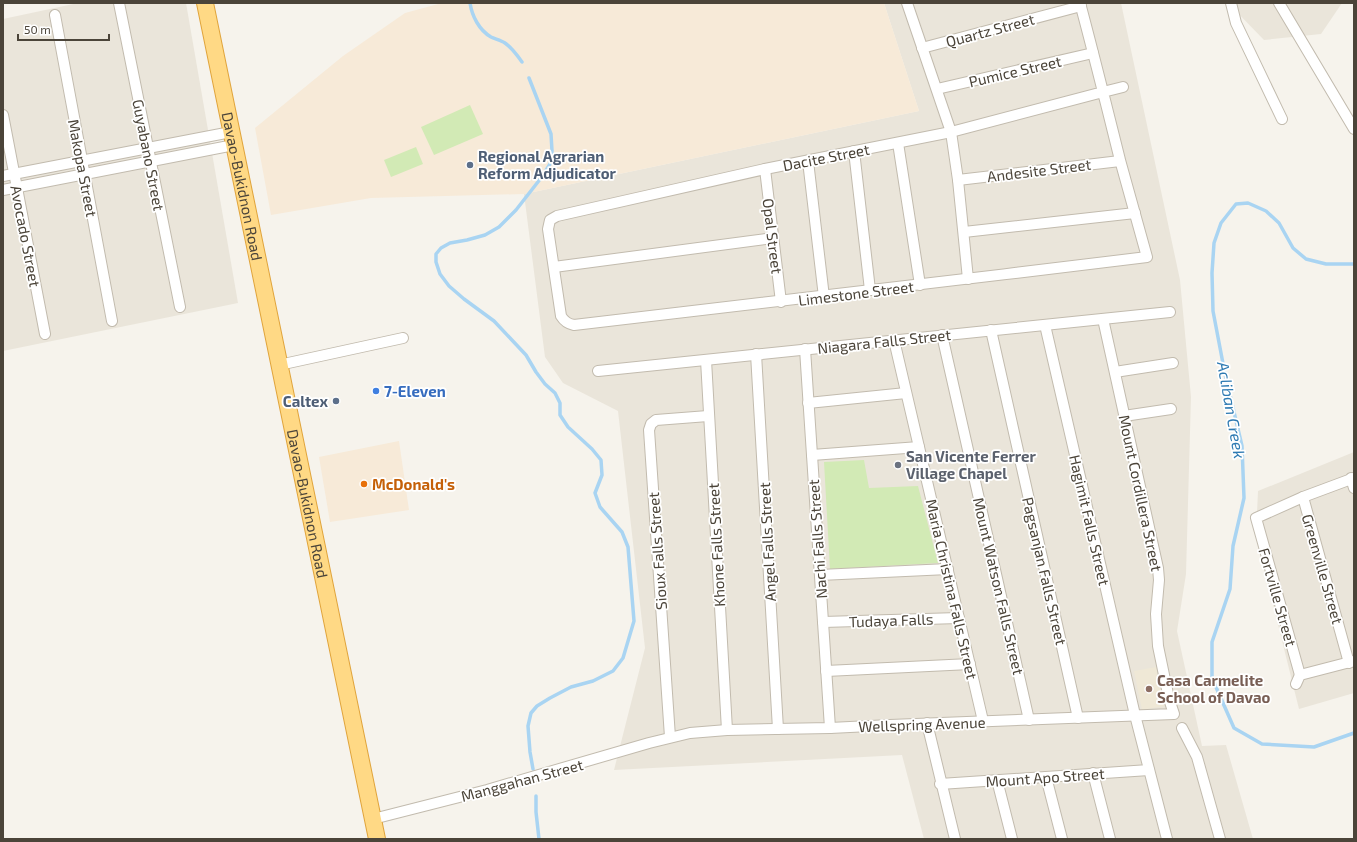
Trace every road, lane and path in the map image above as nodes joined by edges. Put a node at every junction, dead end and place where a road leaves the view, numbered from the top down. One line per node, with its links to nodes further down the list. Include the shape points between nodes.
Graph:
1 (119, 3): 20 (street, Guyabano Street)
2 (205, 3): 17 (highway, Davao-Bukidnon Road)
3 (907, 3): 8 (street)
4 (1231, 3): 14 (street, via 1236,23)
5 (1279, 3): 15 (street)
6 (1081, 4): 8 (street, Quartz Street); 9 (street)
7 (54, 15): 23 (street, Makopa Street)
8 (922, 48): 11 (street)
9 (1093, 53): 11 (street, Pumice Street); 12 (street)
10 (1123, 87): 12 (street, Dacite Street)
11 (937, 89): 16 (street)
12 (1103, 92): 16 (street, Dacite Street); 26 (street)
13 (3, 115): 28 (street, Avocado Street)
14 (1282, 119)
15 (1354, 129)
16 (951, 132): 19 (street, Dacite Street); 31 (street)
17 (233, 139): 18 (street); 22 (street); 57 (highway, Davao-Bukidnon Road)
18 (191, 140): 20 (street); 22 (street)
19 (898, 143): 21 (street, Dacite Street); 39 (street)
20 (148, 148): 23 (street); 24 (street, Guyabano Street)
21 (854, 151): 25 (street, Dacite Street); 40 (street)
22 (194, 153): 24 (street)
23 (82, 161): 28 (street); 29 (street, Makopa Street)
24 (151, 161): 29 (street); 43 (street, Guyabano Street)
25 (808, 161): 27 (street, Dacite Street); 41 (street)
26 (1120, 161): 31 (street, Andesite Street); 34 (street)
27 (764, 169): 36 (street, Opal Street); 37 (street, Dacite Street, via 557,216 550,220 548,229)
28 (14, 174): 30 (street); 32 (street, Avocado Street)
29 (84, 174): 32 (street); 46 (street, Makopa Street)
30 (3, 176)
31 (958, 180): 35 (street)
32 (17, 187): 33 (street); 49 (street, Avocado Street)
33 (3, 190)
34 (1135, 213): 35 (street); 38 (street, Limestone Street, via 1147,258)
35 (964, 232): 38 (street)
36 (773, 238): 37 (street); 42 (street, Opal Street)
37 (554, 267): 42 (street, Limestone Street, via 561,316 566,322 574,325)
38 (968, 279): 39 (street, Limestone Street)
39 (920, 285): 40 (street, Limestone Street)
40 (870, 290): 41 (street, Limestone Street)
41 (824, 297): 42 (street, Limestone Street)
42 (781, 302)
43 (180, 307)
44 (1170, 312): 45 (street, Niagara Falls Street)
45 (1103, 319): 47 (street, Niagara Falls Street); 59 (street, Mount Cordillera Street)
46 (112, 320)
47 (1045, 325): 48 (street, Niagara Falls Street); 77 (street, Hagimit Falls Street)
48 (991, 330): 50 (street, Niagara Falls Street); 78 (street, Pagsanjan Falls Street)
49 (45, 334)
50 (942, 335): 52 (street, Niagara Falls Street); 79 (street, Mount Watson Falls Street)
51 (403, 338): 57 (street)
52 (894, 340): 53 (street, Niagara Falls Street); 60 (street, Maria Christina Falls Street)
53 (805, 349): 54 (street, Niagara Falls Street); 61 (street, Nachi Falls Street)
54 (756, 354): 55 (street, Niagara Falls Street); 84 (street, Angel Falls Street)
55 (706, 360): 58 (street, Niagara Falls Street); 63 (street, Khone Falls Street)
56 (1173, 363): 59 (street)
57 (279, 364): 92 (highway, Davao-Bukidnon Road)
58 (598, 371)
59 (1115, 372): 64 (street, Mount Cordillera Street)
60 (906, 393): 61 (street); 65 (street, Maria Christina Falls Street)
61 (808, 403): 66 (street, Nachi Falls Street)
62 (1171, 409): 64 (street)
63 (708, 416): 85 (street, Khone Falls Street); 86 (street, Sioux Falls Street, via 656,420 649,430)
64 (1124, 416): 76 (street, Mount Cordillera Street, via 1158,568 1158,646)
65 (919, 447): 66 (street); 69 (street, Maria Christina Falls Street)
66 (812, 455): 70 (street, Nachi Falls Street)
67 (1353, 481): 68 (street)
68 (1303, 497): 73 (street, Greenville Street); 73 (street, Fortville Street, via 1256,518 1298,680)
69 (948, 569): 70 (street); 71 (street, Maria Christina Falls Street)
70 (820, 575): 72 (street, Nachi Falls Street)
71 (959, 618): 72 (street, Tudaya Falls); 74 (street, Maria Christina Falls Street)
72 (823, 622): 75 (street, Nachi Falls Street)
73 (1352, 662)
74 (970, 664): 75 (street); 80 (street, Maria Christina Falls Street)
75 (826, 672): 82 (street, Nachi Falls Street)
76 (1174, 714): 77 (street, Wellspring Avenue)
77 (1135, 716): 78 (street, Wellspring Avenue); 87 (street, Hagimit Falls Street)
78 (1078, 718): 79 (street, Wellspring Avenue)
79 (1029, 720): 80 (street, Wellspring Avenue)
80 (984, 721): 81 (street, Wellspring Avenue)
81 (927, 723): 82 (street, Wellspring Avenue); 91 (street)
82 (830, 728): 84 (street, Wellspring Avenue)
83 (1182, 728): 99 (street, via 1197,757)
84 (778, 729): 85 (street, Wellspring Avenue)
85 (727, 730): 86 (street, Wellspring Avenue)
86 (670, 737): 92 (street, Manggahan Street, via 487,790)
87 (1149, 770): 88 (street, Mount Apo Street); 98 (street, Hagimit Falls Street)
88 (1093, 773): 89 (street, Mount Apo Street); 97 (street)
89 (1046, 776): 90 (street, Mount Apo Street); 96 (street)
90 (996, 780): 91 (street, Mount Apo Street); 95 (street)
91 (940, 784): 94 (street)
92 (373, 819): 93 (highway, Davao-Bukidnon Road)
93 (377, 839)
94 (955, 839)
95 (1012, 839)
96 (1062, 839)
97 (1110, 839)
98 (1167, 839)
99 (1220, 839)

